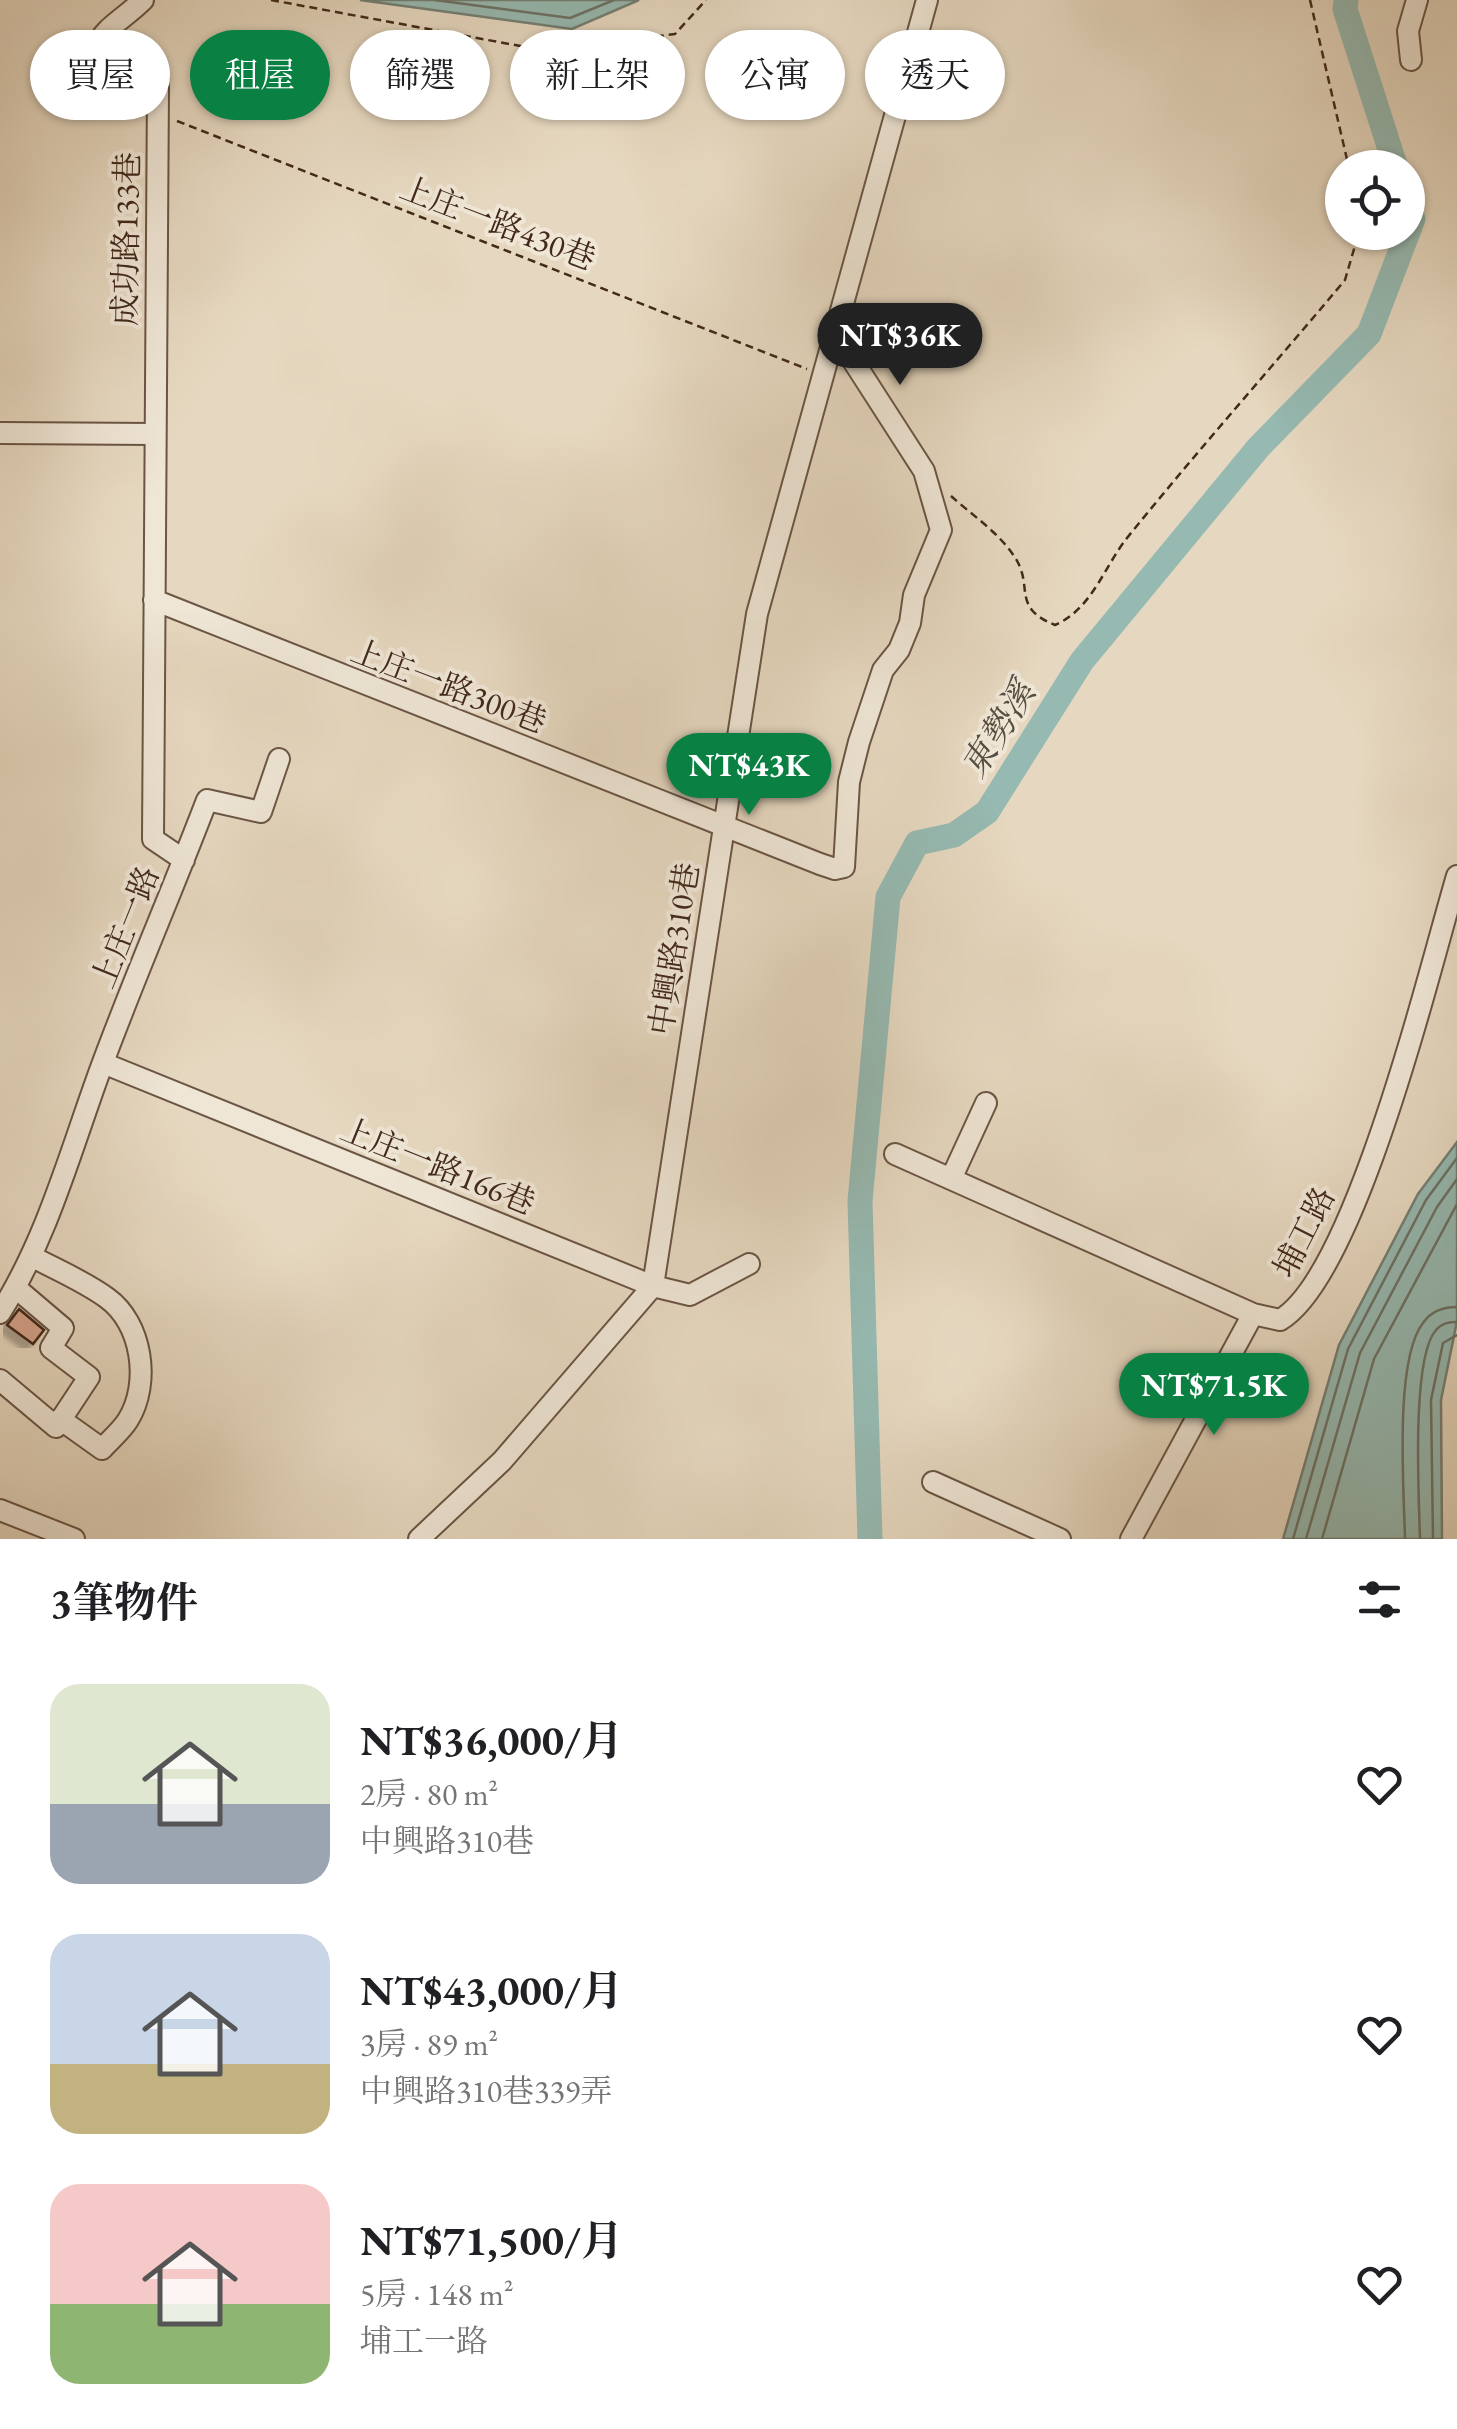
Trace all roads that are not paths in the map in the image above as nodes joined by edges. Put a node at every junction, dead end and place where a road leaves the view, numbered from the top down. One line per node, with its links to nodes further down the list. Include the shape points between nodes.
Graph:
1 (143, 0): 7 (street, 成功路133巷, via 102,32 98,53 112,88 144,94 158,87)
2 (927, 0): 5 (street, 中興路310巷)
3 (1417, 0): 4 (street, via 1408,30)
4 (1410, 60)
5 (837, 328): 10 (street, 中興路310巷, via 757,614); 10 (street, 上庄一路300巷, via 924,471 941,530 938,546 914,595 899,650 883,670 860,742 844,866 835,870)
6 (0, 433): 7 (street)
7 (154, 434): 8 (street, 上庄一路)
8 (154, 600): 10 (street, 上庄一路300巷); 11 (street, 上庄一路, via 153,839)
9 (279, 758): 11 (street, via 260,812 207,800)
10 (723, 824): 19 (street, 中興路310巷)
11 (184, 860): 13 (street, 上庄一路)
12 (1457, 876): 22 (street, 埔工路, via 1385,1122 1343,1234 1296,1311 1280,1320)
13 (102, 1063): 17 (street, 上庄一路); 19 (street, 上庄一路166巷)
14 (986, 1103): 16 (street)
15 (895, 1154): 16 (street, 埔工路)
16 (952, 1179): 22 (street, 埔工路)
17 (30, 1256): 20 (street, 上庄一路); 24 (street, via 109,1299 133,1326 138,1346 136,1399 102,1450)
18 (749, 1264): 19 (street, 上庄一路166巷, via 690,1295)
19 (653, 1286): 28 (street, via 502,1460)
20 (16, 1288): 21 (street, 上庄一路); 24 (street, via 63,1328 52,1348 88,1377)
21 (0, 1314)
22 (1253, 1314): 30 (street)
23 (0, 1380): 24 (street, via 56,1427)
24 (60, 1419)
25 (933, 1482): 29 (street)
26 (0, 1510): 27 (street)
27 (74, 1539)
28 (420, 1539)
29 (1060, 1539)
30 (1132, 1539)

